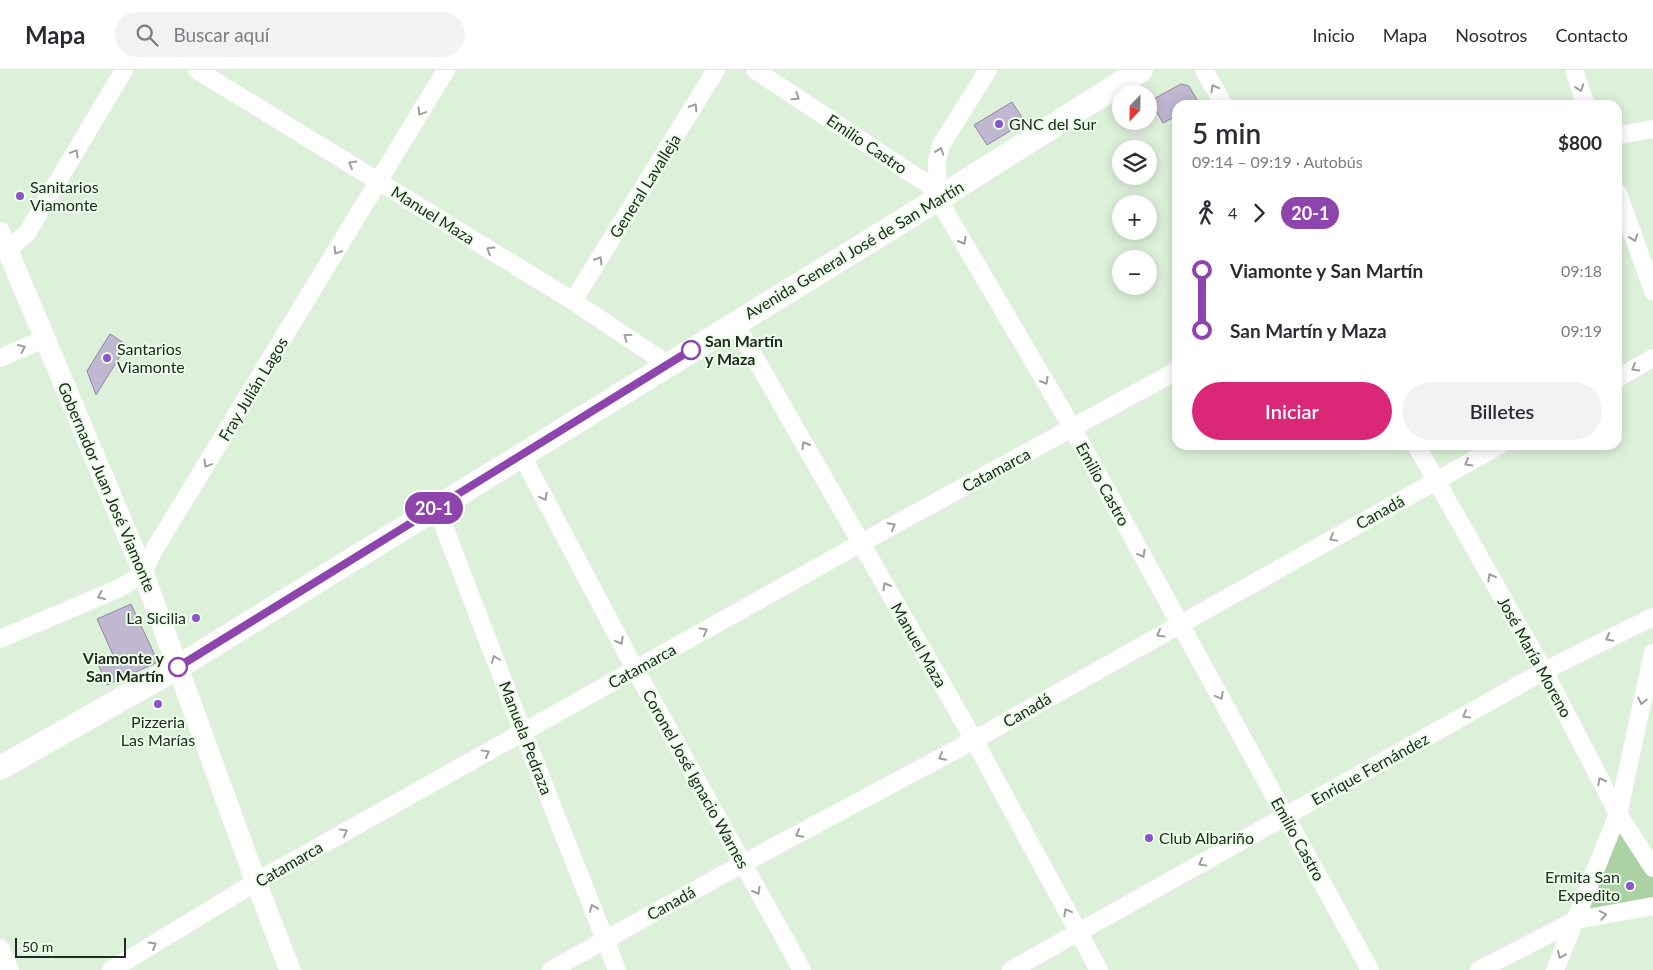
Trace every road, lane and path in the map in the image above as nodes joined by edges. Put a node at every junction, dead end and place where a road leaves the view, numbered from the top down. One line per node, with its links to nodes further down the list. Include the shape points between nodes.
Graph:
1 (124, 70): 17 (street, one-way to 1, via 27,233)
2 (196, 70): 14 (street, Manuel Maza, one-way to 2)
3 (446, 70): 14 (street, Fray Julián Lagos, one-way to 14)
4 (716, 70): 19 (street, General Lavalleja, one-way to 4)
5 (755, 70): 15 (street, Emilio Castro, one-way to 15, via 929,185)
6 (988, 70): 15 (street, one-way to 6, via 937,161 942,145)
7 (1141, 70): 15 (main road, Avenida General José de San Martín)
8 (1204, 70): 10 (street, one-way to 8)
9 (1574, 70): 11 (street, one-way to 11)
10 (1221, 100)
11 (1584, 100)
12 (1653, 129): 13 (street)
13 (1622, 134)
14 (379, 181): 19 (street, Manuel Maza, one-way to 14); 34 (street, Fray Julián Lagos, one-way to 34)
15 (938, 199): 20 (main road, Avenida General José de San Martín); 27 (street, Emilio Castro, one-way to 27)
16 (1622, 203): 18 (street, one-way to 18)
17 (4, 241): 21 (street, Gobernador Juan José Viamonte)
18 (1653, 291)
19 (574, 301): 24 (street, Manuel Maza, one-way to 19)
20 (735, 323): 24 (main road, Avenida General José de San Martín); 33 (street, Manuel Maza, one-way to 20)
21 (44, 338): 22 (street, one-way to 21); 34 (street, Gobernador Juan José Viamonte)
22 (0, 358)
23 (1653, 358): 26 (street, one-way to 26)
24 (667, 364): 30 (main road, Avenida General José de San Martín)
25 (1172, 373): 27 (street, Catamarca)
26 (1622, 376)
27 (1073, 429): 33 (street, Catamarca, one-way to 27); 36 (street, Emilio Castro, one-way to 36)
28 (1419, 450): 31 (street, José María Moreno)
29 (1491, 450): 31 (street, Canadá, one-way to 31)
30 (521, 454): 32 (main road, Avenida General José de San Martín); 40 (street, Coronel José Ignacio Warnes, one-way to 40)
31 (1437, 481): 36 (street, Canadá, one-way to 36); 41 (street, José María Moreno, one-way to 31)
32 (436, 506): 39 (main road, Avenida General José de San Martín); 42 (street, Manuela Pedraza, one-way to 32)
33 (861, 543): 40 (street, Catamarca, one-way to 33); 43 (street, Manuel Maza, one-way to 33)
34 (143, 572): 37 (street, Fray Julián Lagos, one-way to 37, via 116,590); 39 (street, Gobernador Juan José Viamonte)
35 (1653, 617): 41 (street, Enrique Fernández, one-way to 41)
36 (1180, 623): 43 (street, Canadá, one-way to 43); 46 (street, Emilio Castro, one-way to 46)
37 (0, 640)
38 (1653, 654): 45 (street, one-way to 45)
39 (178, 667): 44 (main road, Avenida General José de San Martín); 49 (street, Gobernador Juan José Viamonte)
40 (636, 670): 42 (street, Catamarca); 47 (street, Coronel José Ignacio Warnes)
41 (1544, 671): 45 (street, José María Moreno, one-way to 41); 46 (street, Enrique Fernández, one-way to 46)
42 (522, 732): 49 (street, Catamarca, one-way to 42); 53 (street, Manuela Pedraza, one-way to 42)
43 (974, 740): 47 (street, Canadá, one-way to 47); 52 (street, Manuel Maza, one-way to 43)
44 (0, 768)
45 (1618, 814): 48 (street, José María Moreno); 51 (street)
46 (1285, 817): 52 (street, Enrique Fernández, one-way to 52); 63 (street, Emilio Castro)
47 (742, 864): 53 (street, Canadá); 60 (street, Coronel José Ignacio Warnes, one-way to 60)
48 (1653, 868)
49 (256, 882): 56 (street, Catamarca, one-way to 49); 57 (street, Gobernador Juan José Viamonte)
50 (1653, 906): 51 (street, one-way to 50)
51 (1576, 920): 64 (street); 65 (street, one-way to 65)
52 (1078, 932): 61 (street, Enrique Fernández); 62 (street, Manuel Maza)
53 (605, 939): 58 (street, Canadá); 59 (street, Manuela Pedraza)
54 (0, 948): 55 (street)
55 (10, 970)
56 (111, 970)
57 (290, 970)
58 (551, 970)
59 (617, 970)
60 (802, 970)
61 (1011, 970)
62 (1098, 970)
63 (1370, 970)
64 (1479, 970)
65 (1555, 970)

